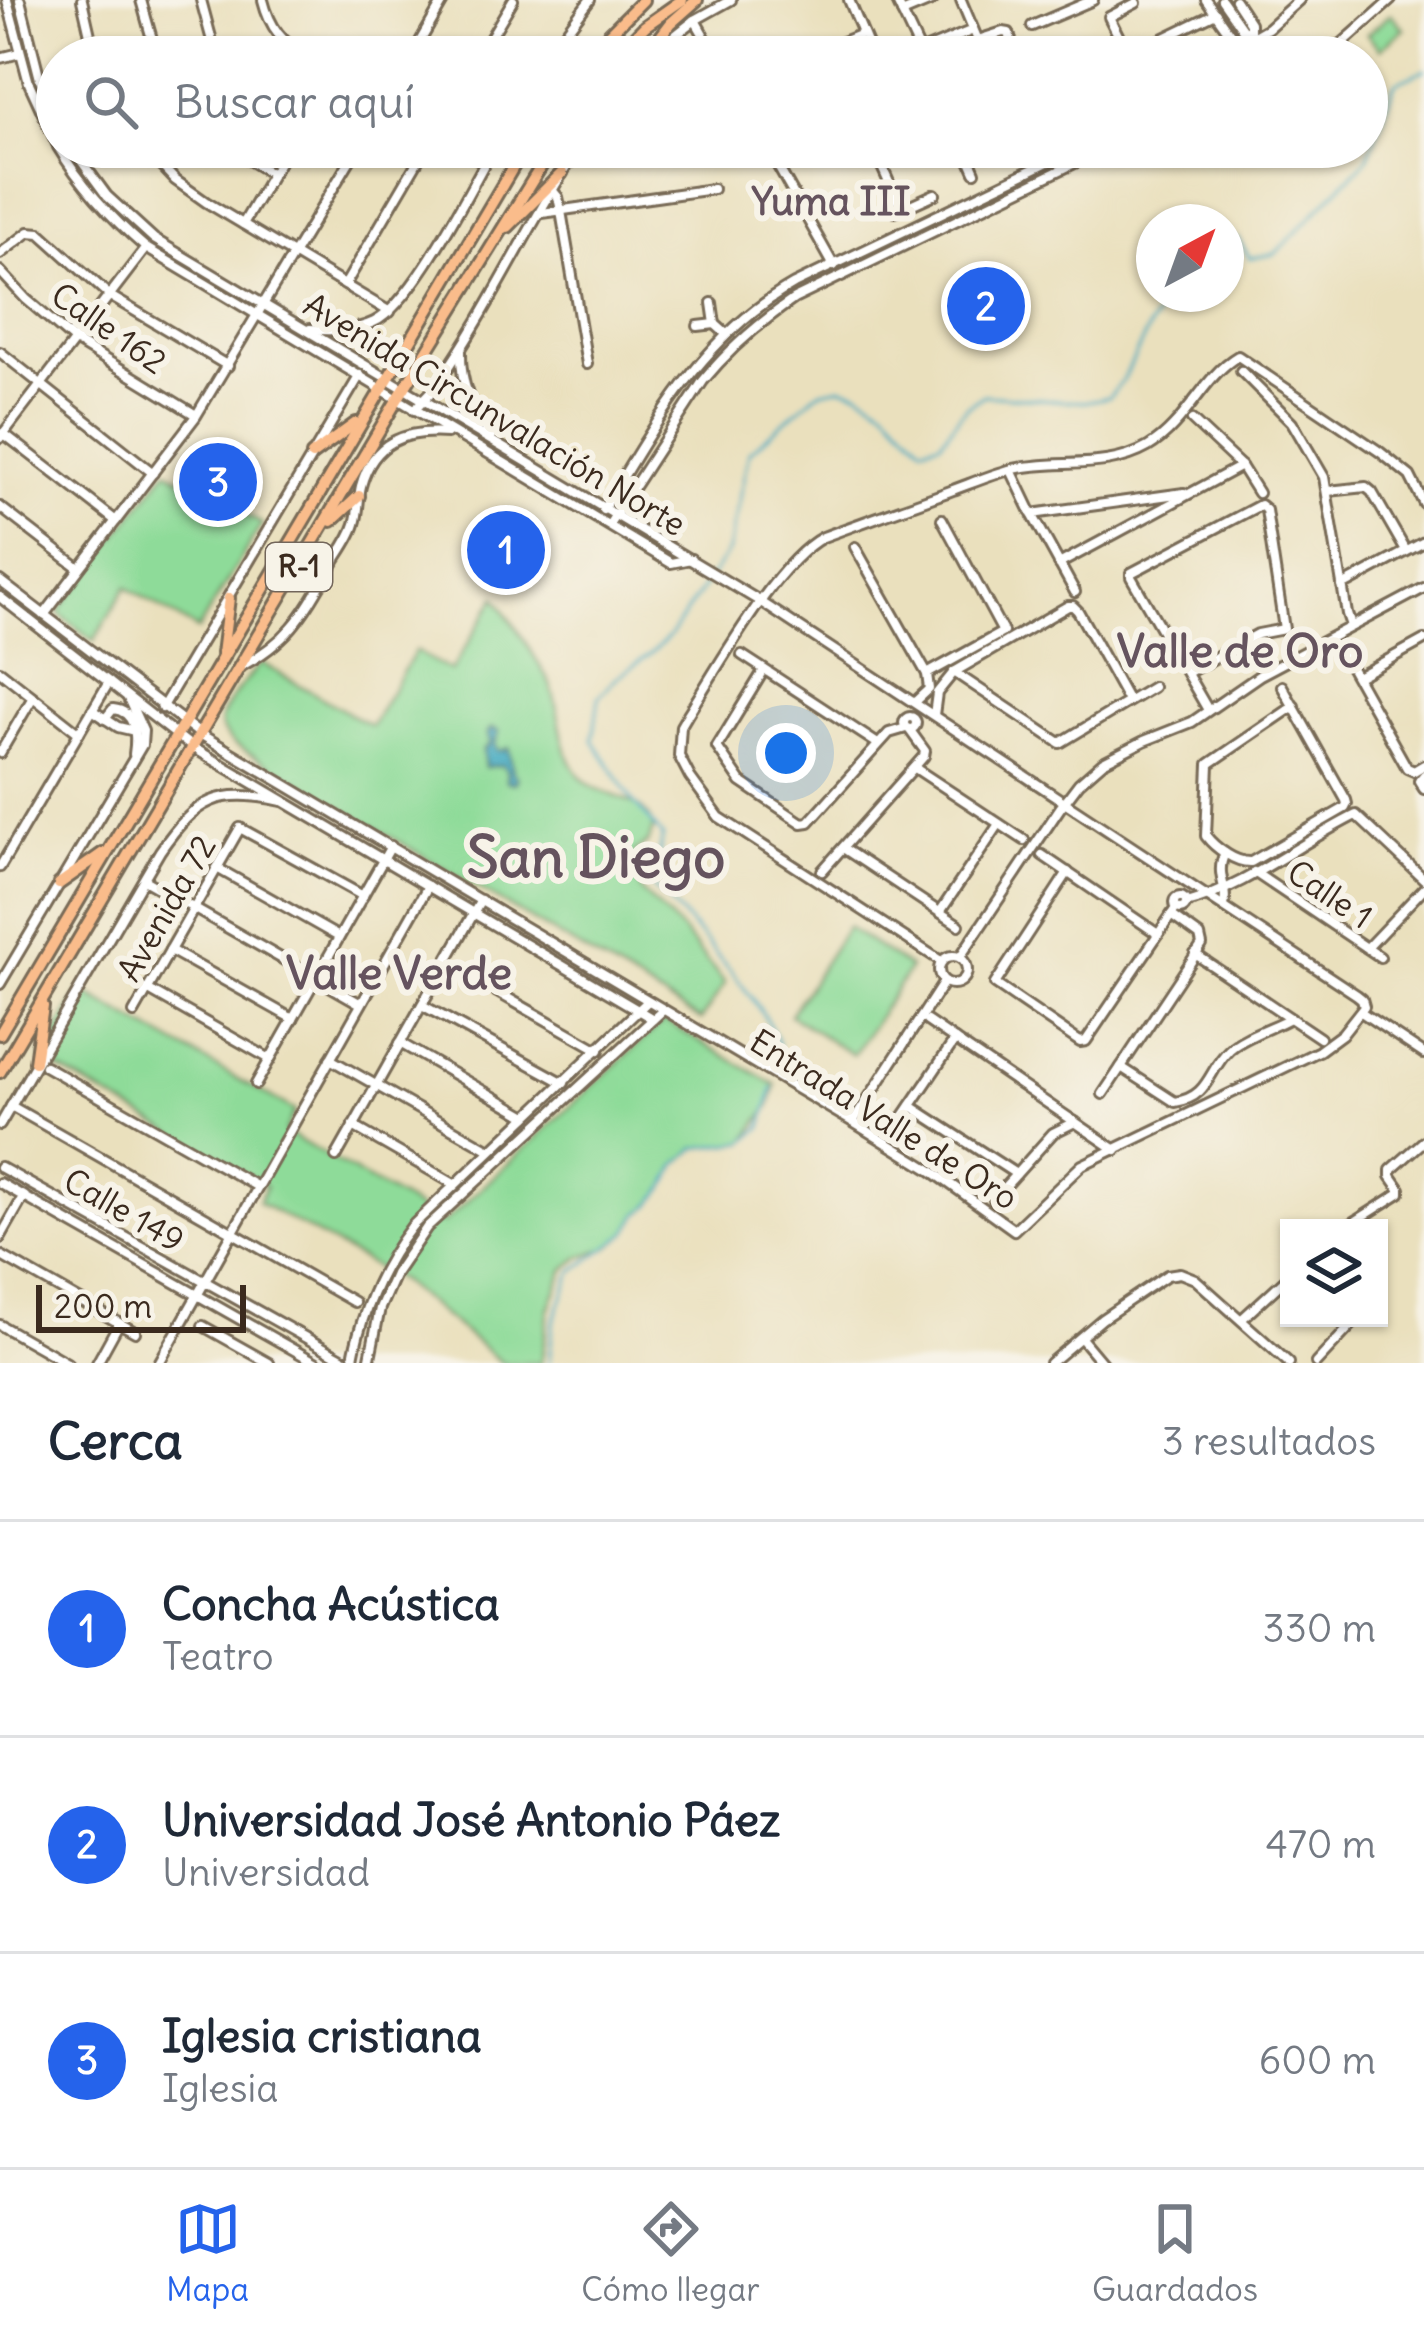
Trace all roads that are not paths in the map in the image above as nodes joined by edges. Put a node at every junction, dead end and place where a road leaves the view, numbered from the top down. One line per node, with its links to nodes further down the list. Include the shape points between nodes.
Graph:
1 (8, 0): 56 (street, Avenida Circunvalación Norte)
2 (20, 0): 58 (street)
3 (82, 0): 33 (street)
4 (141, 0): 34 (street)
5 (201, 0): 35 (street)
6 (263, 0): 36 (street)
7 (444, 0): 37 (street)
8 (513, 0): 38 (street)
9 (590, 0): 39 (street)
10 (643, 0): 40 (main road)
11 (682, 0): 41 (main road)
12 (697, 0): 42 (main road)
13 (731, 0): 29 (street)
14 (848, 0): 31 (street)
15 (896, 0): 26 (street)
16 (933, 0): 26 (street)
17 (961, 0): 32 (street)
18 (1055, 0): 28 (street)
19 (1093, 0): 28 (street)
20 (1207, 0): 27 (street)
21 (1222, 0): 52 (street)
22 (1235, 0): 53 (street)
23 (1299, 0): 54 (street)
24 (1391, 0): 55 (street)
25 (1136, 3): 49 (street, via 1109,17)
26 (902, 13): 46 (street)
27 (1216, 13): 50 (street); 51 (street)
28 (1061, 14): 30 (street)
29 (695, 20): 43 (street); 44 (street)
30 (1032, 26)
31 (862, 34): 45 (street)
32 (976, 35): 47 (street); 48 (street)
33 (90, 36)
34 (152, 36)
35 (211, 36)
36 (279, 36)
37 (423, 36)
38 (492, 36)
39 (563, 36)
40 (607, 36)
41 (635, 36)
42 (662, 36)
43 (674, 36)
44 (704, 36)
45 (857, 36)
46 (913, 36)
47 (973, 36)
48 (1010, 36)
49 (1117, 36)
50 (1168, 36)
51 (1232, 36)
52 (1247, 36)
53 (1251, 36)
54 (1255, 36)
55 (1351, 36)
56 (20, 53): 57 (street); 59 (street, Avenida Circunvalación Norte)
57 (0, 58)
58 (36, 63)
59 (36, 99)
60 (71, 168): 90 (street, Avenida Circunvalación Norte)
61 (85, 168): 99 (street, Avenida Circunvalación Norte, via 154,239)
62 (164, 168): 87 (street)
63 (262, 168): 78 (street)
64 (276, 168): 78 (street)
65 (346, 168): 92 (street)
66 (414, 168): 96 (street)
67 (482, 168): 100 (street)
68 (512, 168): 113 (main road, R-1)
69 (540, 168): 89 (main road, R-1)
70 (565, 168): 77 (street)
71 (779, 168): 93 (street)
72 (882, 168): 83 (street)
73 (973, 168): 76 (street)
74 (1035, 168): 82 (street)
75 (1065, 168): 86 (street)
76 (975, 172)
77 (562, 173): 80 (street); 89 (main road)
78 (272, 174): 87 (street)
79 (713, 189): 84 (street)
80 (553, 191): 84 (street); 85 (street)
81 (935, 194): 83 (street)
82 (966, 201): 86 (street); 88 (street)
83 (901, 209): 88 (street)
84 (561, 212): 85 (street); 109 (street)
85 (540, 213): 107 (street)
86 (972, 213): 95 (street)
87 (243, 224): 92 (street)
88 (915, 226): 93 (street)
89 (494, 242): 115 (main road, R-1)
90 (146, 248): 97 (street); 101 (street, Avenida Circunvalación Norte)
91 (0, 254): 97 (street, via 40,232)
92 (295, 255): 96 (street); 99 (street)
93 (834, 265): 95 (street); 105 (street, via 776,294)
94 (0, 271): 106 (street, Calle 162)
95 (841, 276): 136 (street, via 794,299 719,361)
96 (345, 285): 100 (street)
97 (110, 296): 106 (street); 110 (street)
98 (712, 303): 102 (street)
99 (264, 305): 101 (street); 104 (street, Avenida Circunvalación Norte)
100 (390, 312): 104 (street, via 356,328)
101 (258, 315): 110 (street); 112 (street, Avenida Circunvalación Norte)
102 (715, 324): 103 (street); 105 (street)
103 (698, 326)
104 (305, 328): 113 (street, Avenida Circunvalación Norte)
105 (725, 333): 135 (street)
106 (75, 341): 114 (street); 119 (street, Calle 162)
107 (461, 349): 116 (street); 124 (street, via 469,401)
108 (0, 352): 114 (street)
109 (587, 364)
110 (228, 366): 119 (street)
111 (1241, 371): 130 (street, via 1292,422)
112 (360, 375): 113 (street, Avenida Circunvalación Norte); 125 (street)
113 (384, 383): 115 (street, Avenida Circunvalación Norte); 117 (street, Avenida Circunvalación Norte); 120 (main road, R-1)
114 (40, 386): 122 (street); 128 (street)
115 (405, 387): 116 (street, Avenida Circunvalación Norte); 117 (main road, R-1)
116 (423, 398): 118 (street); 124 (street, Avenida Circunvalación Norte)
117 (398, 400): 118 (street, Avenida Circunvalación Norte); 142 (main road, R-1)
118 (414, 410): 123 (street, Avenida Circunvalación Norte)
119 (196, 416): 128 (street)
120 (363, 418): 125 (main road); 161 (main road, R-1)
121 (1192, 420): 126 (street)
122 (1, 434): 140 (street)
123 (454, 434): 132 (street, via 405,434 380,452); 138 (street, Avenida Circunvalación Norte)
124 (496, 442): 135 (street, Avenida Circunvalación Norte)
125 (312, 455): 154 (street)
126 (1240, 466): 129 (street); 131 (street)
127 (1011, 470): 133 (street, via 1107,462 1149,446 1238,356 1380,452 1410,476); 137 (street); 155 (street, via 823,537 796,556)
128 (153, 472): 140 (street)
129 (1195, 491): 137 (street); 147 (street)
130 (1328, 491): 145 (street, via 1366,487); 150 (street)
131 (1258, 493)
132 (359, 496): 142 (main road); 162 (street, via 355,525 294,627)
133 (1424, 504)
134 (0, 506): 148 (street)
135 (604, 507): 136 (street, Avenida Circunvalación Norte); 138 (street)
136 (616, 514): 141 (street); 146 (street, Avenida Circunvalación Norte)
137 (1031, 514): 147 (street)
138 (598, 518): 141 (street, Avenida Circunvalación Norte)
139 (942, 519): 167 (street, via 1003,632)
140 (116, 521): 148 (street)
141 (610, 525): 146 (street, Avenida Circunvalación Norte, via 671,562)
142 (321, 531): 162 (main road, R-1)
143 (1424, 542): 145 (street)
144 (855, 547): 167 (street)
145 (1406, 551): 150 (street)
146 (692, 559): 155 (street)
147 (1059, 565): 152 (street)
148 (79, 568): 156 (street)
149 (0, 581): 156 (street)
150 (1342, 586): 157 (street)
151 (1423, 590): 157 (street)
152 (1075, 592)
153 (0, 597): 169 (street)
154 (229, 598): 161 (main road); 178 (street)
155 (761, 602): 176 (street); 235 (street, via 681,726 684,766 719,817)
156 (44, 615): 178 (street)
157 (1351, 626): 181 (street)
158 (1424, 640): 168 (street)
159 (1342, 652): 168 (street)
160 (742, 656): 163 (street)
161 (221, 658): 184 (main road, R-1)
162 (238, 668): 188 (main road, R-1)
163 (764, 670): 189 (street); 189 (street, via 717,747 741,782 802,823)
164 (0, 671): 173 (street)
165 (954, 672): 172 (street); 175 (street, via 1060,743); 175 (street, via 1073,606)
166 (1187, 673): 166 (street, via 1258,634 1284,629 1260,505 1131,573); 181 (street)
167 (927, 674): 172 (street)
168 (1357, 677): 193 (street, via 1406,768)
169 (109, 682): 174 (street); 179 (street)
170 (1282, 686): 177 (street)
171 (1154, 687): 175 (street)
172 (933, 691): 176 (street); 182 (street)
173 (33, 697): 187 (street); 191 (street)
174 (128, 698): 180 (street); 184 (street); 192 (street, via 143,738)
175 (1128, 700)
176 (918, 704): 182 (street); 185 (street, via 916,727)
177 (1294, 706): 204 (street, via 1209,764 1206,836); 204 (street, via 1347,804 1251,862)
178 (162, 708): 184 (street)
179 (92, 710): 183 (street); 187 (street)
180 (120, 710): 183 (street); 186 (street)
181 (1208, 710): 197 (street, via 1103,762)
182 (934, 715): 197 (street)
183 (105, 719): 186 (street)
184 (180, 728): 188 (street, Entrada Valle de Oro); 190 (street); 202 (main road, R-1)
185 (908, 729): 189 (street, via 892,730); 194 (street, via 925,751)
186 (135, 731): 192 (street)
187 (79, 733): 207 (street)
188 (200, 734): 190 (main road, R-1); 201 (street, Entrada Valle de Oro)
189 (878, 744)
190 (192, 746): 198 (street); 242 (main road, R-1)
191 (0, 753)
192 (132, 761): 215 (street)
193 (1424, 765)
194 (915, 768): 199 (street); 203 (street)
195 (1424, 775): 196 (street)
196 (1424, 789)
197 (1065, 800): 212 (street); 233 (street)
198 (289, 803): 206 (street); 214 (street, via 248,794 208,803 179,825)
199 (999, 824): 200 (street); 225 (street)
200 (1024, 840)
201 (391, 846): 206 (street); 221 (street, Entrada Valle de Oro)
202 (110, 848): 215 (main road); 254 (main road, R-1)
203 (843, 848): 209 (street); 225 (street)
204 (1226, 853): 218 (street, via 1219,867)
205 (1042, 855): 210 (street)
206 (384, 859): 216 (street); 219 (street)
207 (0, 867)
208 (217, 868): 219 (street, Avenida 72, via 241,828); 224 (street, Avenida 72); 229 (street)
209 (822, 871)
210 (1067, 872): 228 (street); 228 (street, via 996,979 999,988 1083,1042)
211 (1254, 872): 213 (street, via 1356,815); 218 (street); 230 (street, Calle 1)
212 (1176, 874): 220 (street); 222 (street)
213 (1424, 879)
214 (144, 880): 224 (street); 262 (street)
215 (59, 884): 237 (street)
216 (428, 886): 226 (street); 244 (street)
217 (1424, 888): 230 (street)
218 (1224, 890): 220 (street); 223 (street)
219 (363, 896): 229 (street)
220 (1209, 897): 222 (street); 223 (street)
221 (481, 900): 226 (street); 243 (street, Entrada Valle de Oro)
222 (1178, 906): 228 (street); 232 (street, via 1200,937)
223 (1224, 906): 248 (street, via 1357,995)
224 (194, 908): 231 (street, Avenida 72); 238 (street)
225 (940, 912): 227 (street)
226 (474, 913): 236 (street); 247 (street)
227 (959, 926)
228 (1158, 934)
229 (339, 937): 238 (street)
230 (1367, 948): 234 (street, Calle 1)
231 (170, 950): 241 (street, Avenida 72); 251 (street)
232 (1195, 954): 250 (street); 263 (street)
233 (960, 957): 235 (street); 239 (street, via 965,978)
234 (1380, 957)
235 (941, 961): 239 (street)
236 (446, 963): 245 (street); 258 (street)
237 (4, 968): 240 (street)
238 (316, 978): 244 (street); 251 (street)
239 (944, 982): 272 (street)
240 (0, 984)
241 (147, 989): 249 (street, Avenida 72); 260 (street)
242 (44, 996): 262 (main road); 264 (main road, R-1)
243 (648, 1001): 246 (street, Entrada Valle de Oro); 247 (street)
244 (362, 1004): 261 (street)
245 (422, 1005): 257 (street); 265 (street)
246 (663, 1010): 252 (street); 272 (street, Entrada Valle de Oro)
247 (640, 1011): 252 (street); 258 (street)
248 (1361, 1012): 259 (street); 279 (street, Entrada Valle de Oro, via 1319,1051)
249 (134, 1013)
250 (1290, 1018): 255 (street); 263 (street, via 1230,1048 1199,1094 1182,1102)
251 (293, 1019): 260 (street)
252 (653, 1019): 310 (street, via 428,1227 380,1308)
253 (927, 1021): 256 (street)
254 (0, 1034)
255 (1320, 1038)
256 (955, 1040): 270 (street); 273 (street)
257 (400, 1043): 267 (street); 271 (street)
258 (599, 1050): 265 (street)
259 (1424, 1054)
260 (270, 1059): 266 (street)
261 (330, 1059): 267 (street); 285 (street)
262 (40, 1064): 269 (street); 285 (street)
263 (1120, 1067): 268 (street)
264 (0, 1072)
265 (564, 1083): 271 (street)
266 (256, 1084)
267 (376, 1085): 275 (street); 278 (street)
268 (1102, 1094)
269 (11, 1106): 274 (street); 289 (street)
270 (910, 1106): 276 (street); 282 (street)
271 (527, 1117): 278 (street)
272 (853, 1122): 279 (street, Entrada Valle de Oro, via 1014,1231 1082,1165)
273 (1075, 1122): 279 (street); 282 (street, via 1053,1133)
274 (0, 1125)
275 (353, 1126): 280 (street); 284 (street)
276 (893, 1132)
277 (1424, 1142): 288 (street, via 1391,1170 1400,1193)
278 (490, 1150): 284 (street)
279 (1116, 1150)
280 (336, 1157)
281 (0, 1167): 292 (street, Calle 149)
282 (1016, 1174): 287 (street)
283 (0, 1183): 286 (street, Calle 149)
284 (454, 1184): 309 (street, via 396,1246)
285 (258, 1187): 289 (street)
286 (24, 1196): 290 (street); 294 (street, Calle 149)
287 (994, 1199)
288 (1360, 1219)
289 (232, 1233): 292 (street); 295 (street)
290 (0, 1238)
291 (0, 1255): 297 (street)
292 (204, 1283): 294 (street); 309 (street, Calle 149)
293 (1280, 1284): 296 (street)
294 (198, 1294): 303 (street, Calle 149); 306 (street)
295 (355, 1302)
296 (1242, 1319): 302 (street, via 1180,1273); 313 (street)
297 (119, 1323): 301 (street); 305 (street)
298 (0, 1325): 304 (street)
299 (203, 1326): 307 (street)
300 (1350, 1327): 314 (street)
301 (135, 1332)
302 (1081, 1338): 311 (street); 312 (street)
303 (306, 1360): 308 (street, Calle 149)
304 (67, 1363)
305 (97, 1363)
306 (159, 1363)
307 (268, 1363)
308 (317, 1363)
309 (352, 1363)
310 (369, 1363)
311 (1050, 1363)
312 (1102, 1363)
313 (1289, 1363)
314 (1316, 1363)

